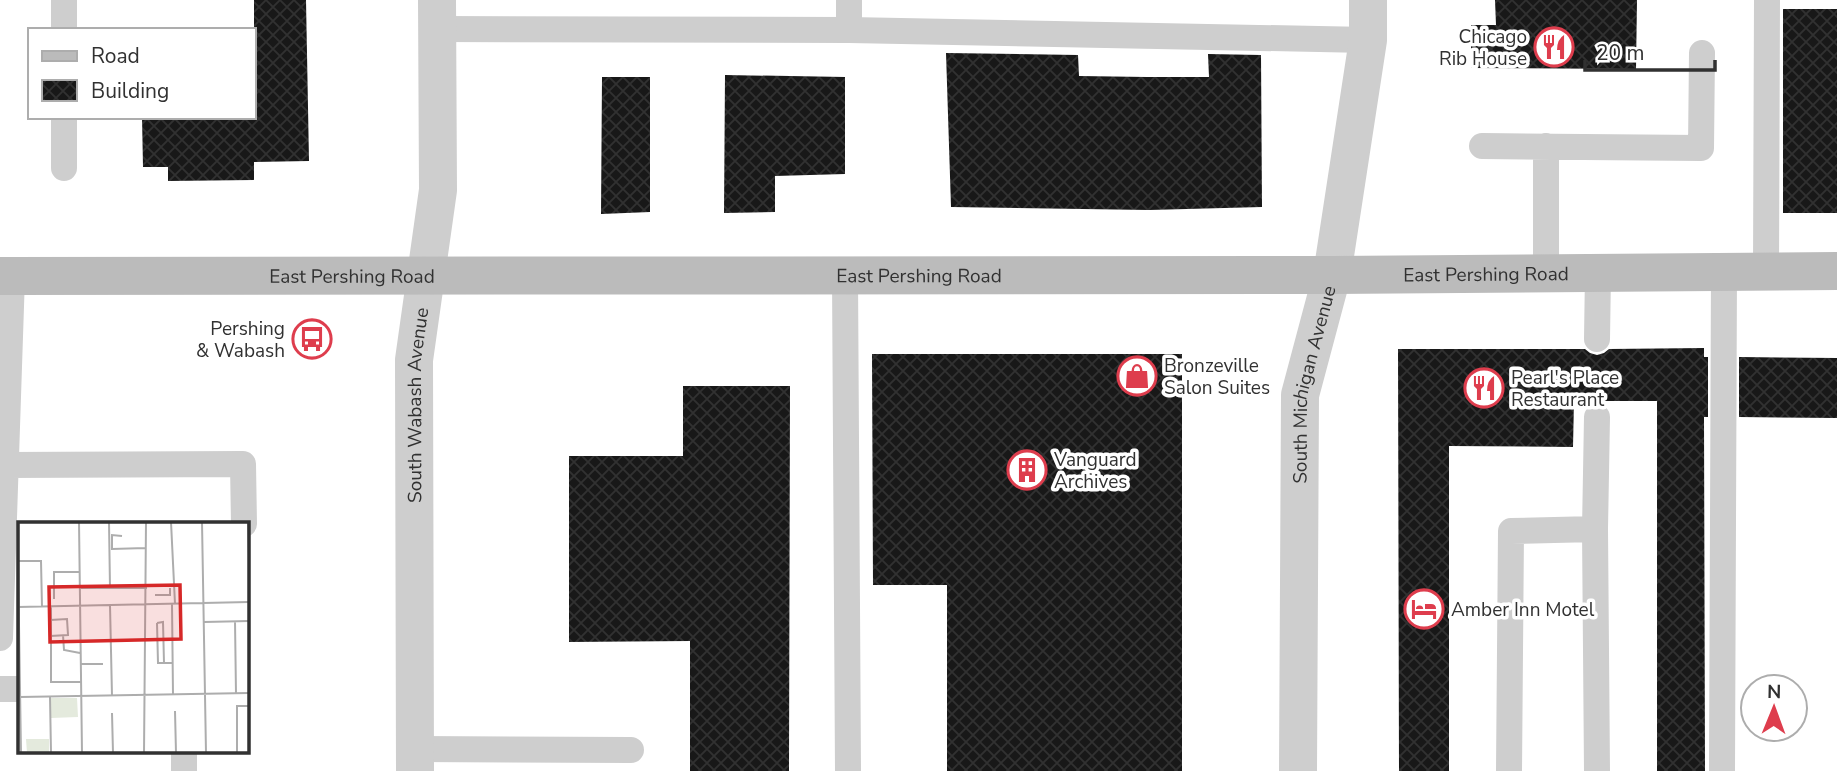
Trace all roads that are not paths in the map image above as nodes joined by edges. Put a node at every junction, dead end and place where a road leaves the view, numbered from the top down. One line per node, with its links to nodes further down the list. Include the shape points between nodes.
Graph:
1 (64, 0): 6 (lane)
2 (849, 0): 7 (lane)
3 (1368, 0): 8 (street, South Michigan Avenue)
4 (1767, 0): 15 (lane)
5 (437, 15): 7 (lane); 19 (street, South Wabash Avenue, via 438,190)
6 (64, 28)
7 (849, 30): 8 (lane)
8 (1368, 40): 20 (street, South Michigan Avenue)
9 (1702, 53): 12 (lane, via 1701,148)
10 (64, 119): 13 (lane)
11 (1482, 146): 12 (lane)
12 (1546, 146): 18 (lane)
13 (64, 168)
14 (1724, 271): 15 (main road, East Pershing Road); 17 (main road, East Pershing Road); 37 (lane)
15 (1766, 271): 16 (main road, East Pershing Road)
16 (1837, 271)
17 (1598, 272): 18 (main road, East Pershing Road); 23 (lane)
18 (1546, 273): 20 (main road, East Pershing Road)
19 (425, 275): 21 (main road, East Pershing Road); 22 (main road, East Pershing Road); 32 (street, South Wabash Avenue, via 414,360)
20 (1332, 275): 22 (main road, East Pershing Road); 34 (street, South Michigan Avenue, via 1300,395)
21 (6, 276): 25 (lane)
22 (845, 276): 33 (lane)
23 (1597, 339)
24 (1597, 417): 27 (lane)
25 (5, 466): 26 (lane, via 243,464); 28 (lane)
26 (244, 522)
27 (1595, 529): 35 (lane, via 1511,531); 36 (lane)
28 (0, 638)
29 (18, 688): 30 (lane)
30 (0, 689)
31 (631, 750): 32 (lane)
32 (415, 760)
33 (848, 771)
34 (1298, 771)
35 (1509, 771)
36 (1597, 771)
37 (1722, 771)

